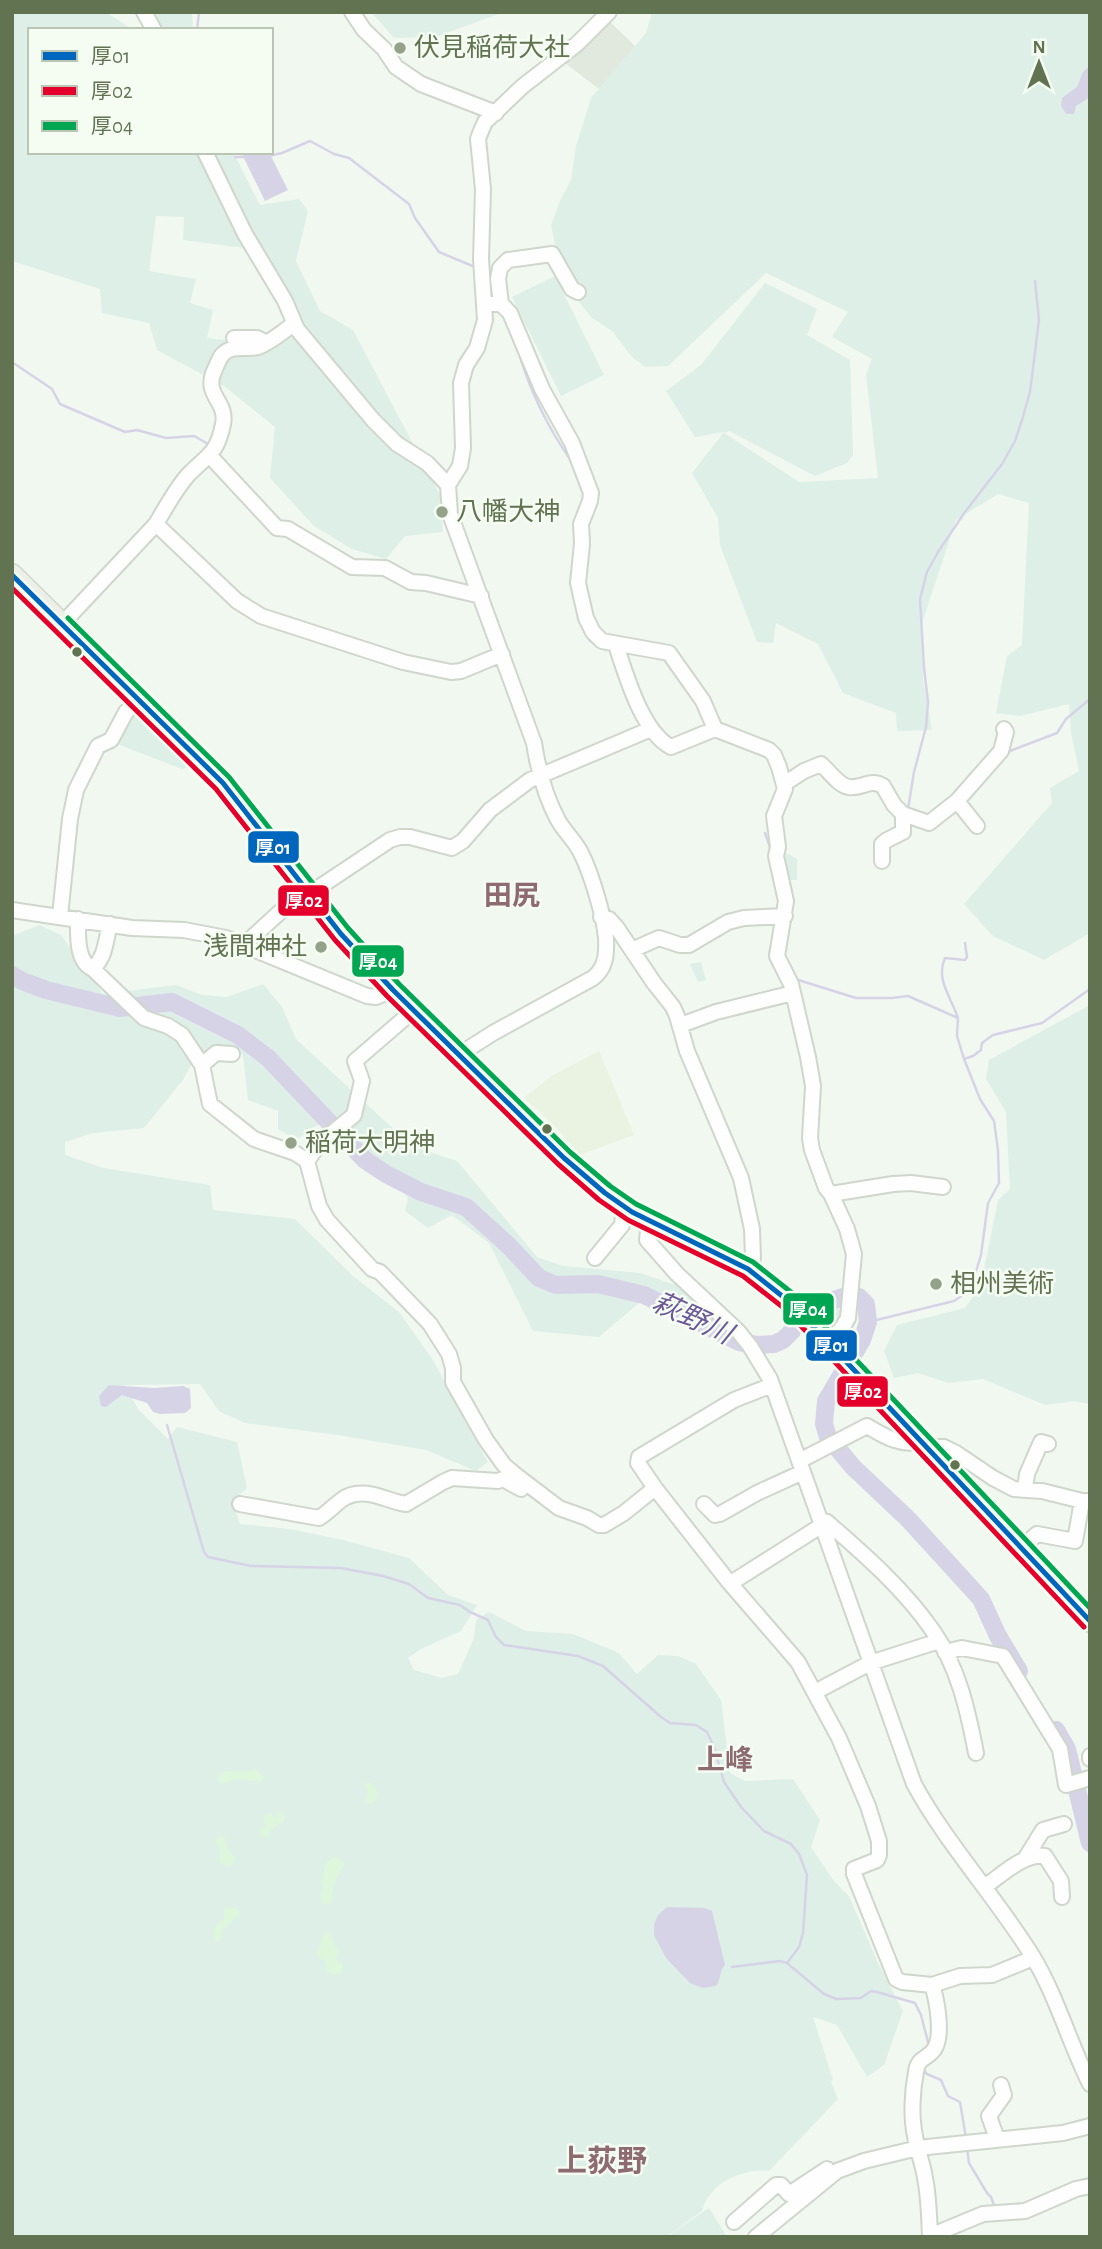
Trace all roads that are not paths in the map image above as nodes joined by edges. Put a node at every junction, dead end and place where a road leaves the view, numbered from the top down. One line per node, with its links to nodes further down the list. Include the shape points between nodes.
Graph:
1 (144, 12): 4 (street)
2 (352, 12): 5 (street, via 396,67 421,85)
3 (610, 12): 5 (street)
4 (153, 28)
5 (496, 113): 8 (street, via 485,122 478,139 482,268)
6 (206, 154): 9 (street)
7 (578, 292): 8 (street, via 552,254 508,260 500,268)
8 (493, 304): 13 (street, via 461,383 461,460); 18 (street, via 510,313 591,494 581,524 578,583 593,632)
9 (294, 324): 11 (street); 13 (street, via 373,420)
10 (234, 338): 11 (street, via 257,338)
11 (265, 343): 12 (street, via 225,352 212,374 211,389 224,420)
12 (210, 456): 14 (street, via 189,474); 16 (street, via 277,528 288,529 352,566 385,568 411,582)
13 (448, 485): 16 (street, via 450,514)
14 (156, 524): 17 (street); 19 (street, via 237,601 261,617 403,662 451,672)
15 (14, 579): 17 (highway)
16 (481, 596): 19 (street)
17 (62, 624): 20 (highway)
18 (617, 649): 21 (street); 22 (street, via 669,653 703,701)
19 (502, 654): 24 (street, via 534,743)
20 (139, 699): 30 (highway, via 239,800); 32 (street, via 111,740 98,746 76,790)
21 (651, 729): 22 (street, via 671,747); 24 (street)
22 (712, 730): 25 (street, via 769,750)
23 (1007, 732): 26 (street, via 1002,751)
24 (540, 776): 30 (street, via 490,810 452,848 400,837); 34 (street, via 558,819 585,862)
25 (784, 784): 27 (street, via 821,764 844,785 871,782 883,786); 33 (street, via 774,816 776,856 786,901)
26 (957, 801): 27 (street, via 929,823); 28 (street)
27 (903, 814): 29 (street, via 903,832 882,844)
28 (977, 826)
29 (882, 860)
30 (307, 891): 37 (street); 41 (highway)
31 (12, 910): 32 (street)
32 (60, 916): 35 (street)
33 (781, 916): 38 (street, via 728,922 689,945 659,938); 40 (street, via 777,956)
34 (601, 917): 38 (street, via 610,919); 45 (street, via 606,949 597,974)
35 (78, 919): 36 (street); 39 (street, via 82,960)
36 (110, 924): 37 (street, via 206,933); 39 (street, via 104,958)
37 (244, 945): 41 (street, via 367,996 376,998)
38 (632, 950): 43 (street)
39 (93, 969): 46 (street, via 144,1018 183,1035)
40 (789, 983): 43 (street); 49 (street, via 813,1086 810,1138)
41 (393, 989): 42 (highway)
42 (414, 1010): 45 (highway); 47 (street, via 355,1061 362,1082 354,1115 321,1142)
43 (681, 1025): 53 (street, via 687,1051 741,1178 752,1229 753,1258)
44 (232, 1054): 46 (street, via 216,1053)
45 (460, 1054): 50 (highway, via 564,1158)
46 (202, 1065): 47 (street, via 210,1104 254,1139)
47 (307, 1161): 64 (street, via 327,1220 430,1324 449,1354 453,1382 496,1454)
48 (943, 1187): 49 (street, via 893,1184)
49 (831, 1194): 54 (street, via 854,1254 848,1318)
50 (627, 1209): 51 (highway); 52 (street, via 622,1225)
51 (649, 1221): 53 (highway); 55 (street, via 647,1240 738,1331)
52 (602, 1253)
53 (748, 1269): 54 (highway, via 791,1303)
54 (833, 1346): 57 (highway)
55 (772, 1385): 58 (street); 59 (street, via 734,1401 639,1457 638,1463)
56 (1041, 1441): 60 (street)
57 (925, 1444): 58 (street, via 898,1442 867,1426 824,1448); 60 (street, via 944,1447 1014,1489); 66 (highway)
58 (801, 1467): 63 (street, via 720,1514); 65 (street)
59 (655, 1489): 64 (street, via 604,1525); 67 (street)
60 (1025, 1489): 61 (street)
61 (1086, 1501): 66 (street, via 1075,1541 1037,1534)
62 (240, 1504): 64 (street, via 319,1518 347,1497 373,1493 407,1504 452,1478 470,1478 508,1480 548,1507)
63 (704, 1504)
64 (559, 1508)
65 (821, 1524): 67 (street); 69 (street, via 827,1522 882,1570); 70 (street)
66 (1021, 1548): 68 (highway)
67 (731, 1583): 71 (street, via 798,1662)
68 (1090, 1621)
69 (942, 1647): 70 (street); 72 (street, via 964,1697); 73 (street, via 1003,1657 1060,1749 1066,1785)
70 (870, 1663): 71 (street); 76 (street, via 915,1784)
71 (815, 1692): 79 (street, via 868,1806 879,1841 877,1860 854,1869 854,1874 896,1979)
72 (976, 1753)
73 (1090, 1779)
74 (1064, 1824): 75 (street, via 1043,1830)
75 (1025, 1859): 76 (street); 77 (street, via 1045,1856 1061,1881)
76 (984, 1887): 78 (street)
77 (1062, 1897)
78 (1033, 1958): 79 (street, via 992,1975 965,1971); 80 (street, via 1052,1990)
79 (932, 1985): 84 (street, via 938,2027 935,2047 916,2070 913,2120)
80 (1090, 2084)
81 (1004, 2093): 83 (street, via 989,2116)
82 (1090, 2126): 83 (street)
83 (997, 2139): 84 (street)
84 (918, 2148): 85 (street); 88 (street)
85 (837, 2171): 87 (street, via 827,2169 789,2194 776,2185); 89 (street)
86 (1090, 2186): 88 (street, via 1025,2211 983,2214)
87 (734, 2222)
88 (930, 2236)
89 (756, 2237)

